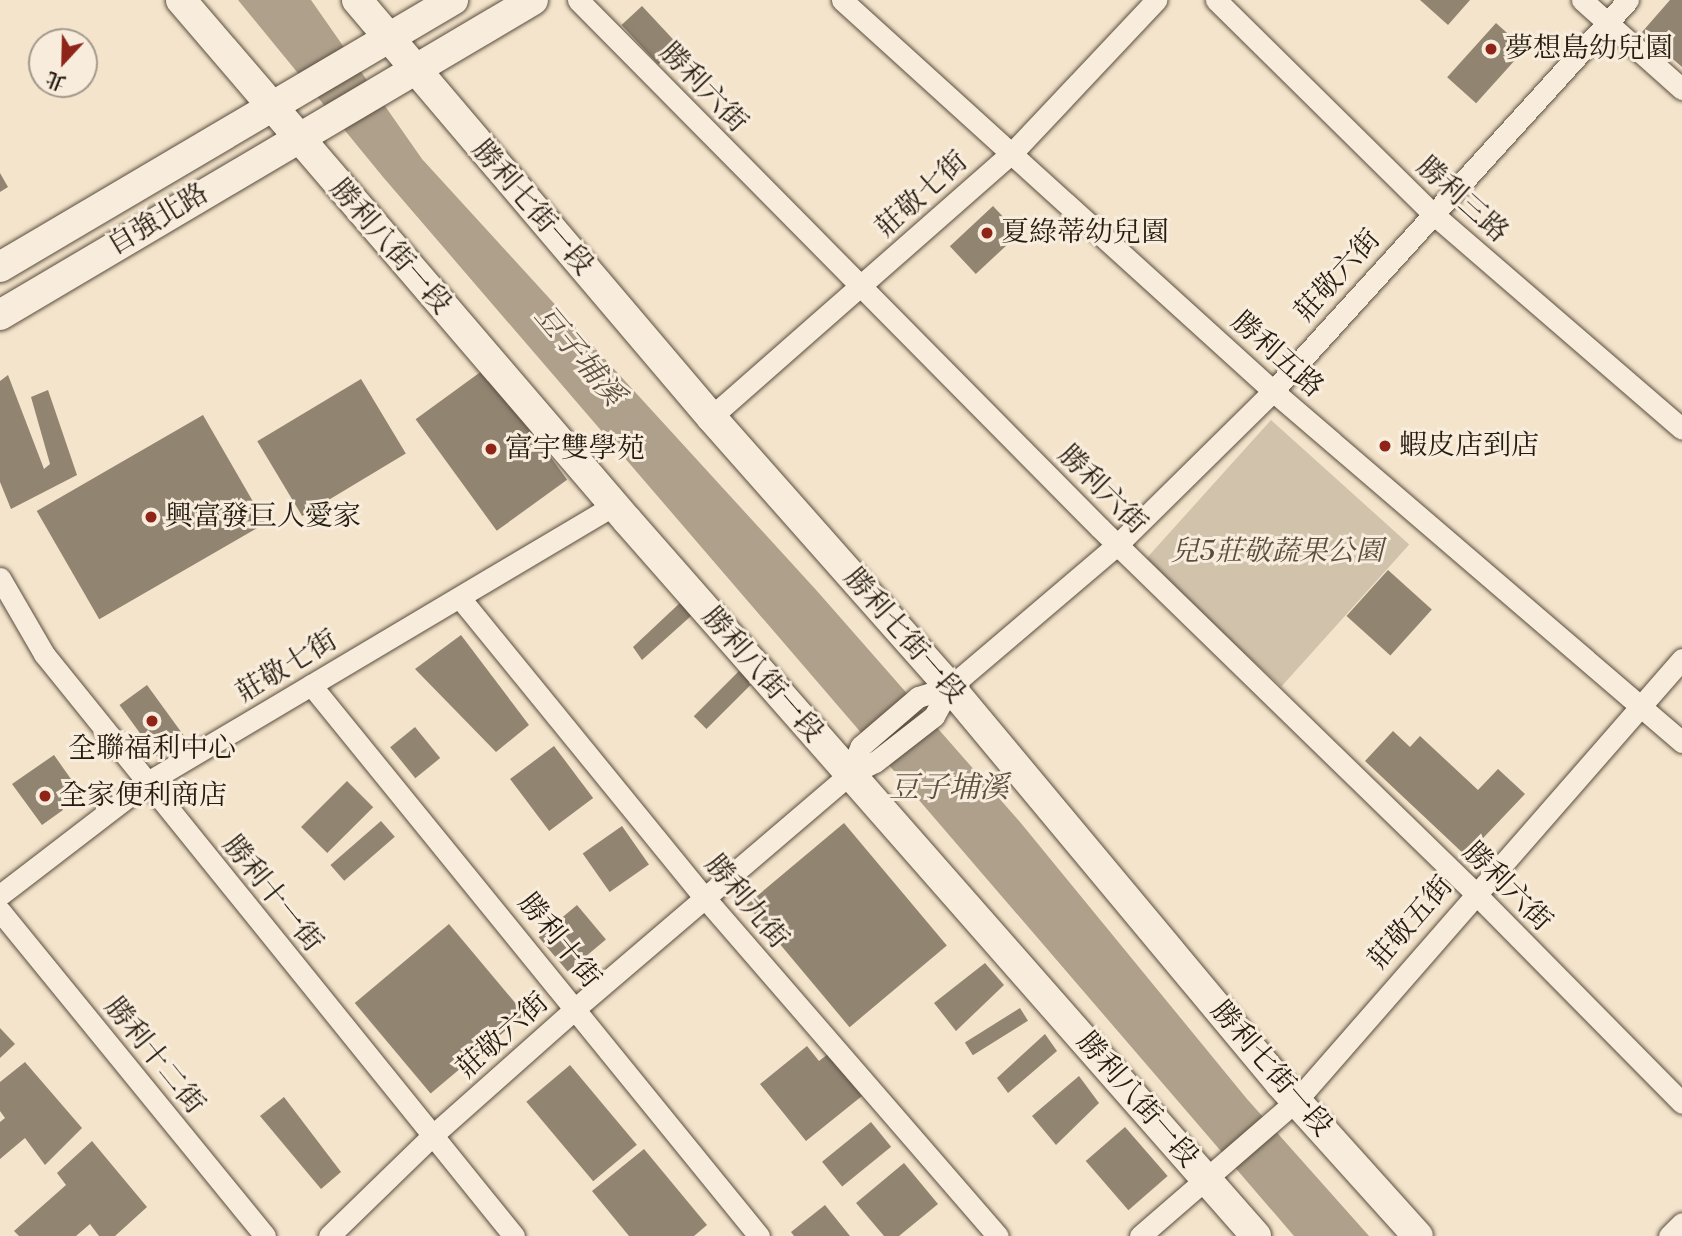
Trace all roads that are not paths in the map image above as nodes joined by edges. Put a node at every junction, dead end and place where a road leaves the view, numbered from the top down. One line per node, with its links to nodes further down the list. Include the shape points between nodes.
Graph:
1 (181, 0): 15 (street, 勝利八街一段)
2 (357, 0): 12 (street, 勝利七街一段)
3 (453, 0): 12 (street)
4 (533, 0): 13 (street)
5 (578, 0): 20 (street, 勝利六街)
6 (842, 0): 17 (street, 勝利五路)
7 (1156, 0): 17 (street, 莊敬七街)
8 (1216, 0): 18 (street, 勝利三路)
9 (1582, 0): 11 (street)
10 (1628, 0): 11 (street, 莊敬六街)
11 (1608, 23): 14 (street); 18 (street, 莊敬六街)
12 (381, 43): 13 (street, 勝利七街一段); 15 (street, 自強北路)
13 (405, 74): 16 (street, 自強北路); 23 (street, 勝利七街一段)
14 (1682, 89)
15 (284, 103): 16 (street, 勝利八街一段); 19 (street, 自強北路)
16 (306, 132): 21 (street, 自強北路); 25 (street, 勝利八街一段)
17 (1013, 152): 20 (street, 莊敬七街); 22 (street, 勝利五路)
18 (1432, 213): 22 (street, 莊敬六街); 24 (street, 勝利三路)
19 (0, 267)
20 (860, 288): 23 (street, 莊敬七街); 26 (street, 勝利六街)
21 (0, 315)
22 (1273, 391): 26 (street, 莊敬六街); 32 (street, 勝利五路)
23 (711, 417): 31 (street, 勝利七街一段)
24 (1682, 429)
25 (614, 505): 28 (street, 莊敬七街); 34 (street, 勝利八街一段)
26 (1117, 545): 31 (street, 莊敬六街); 36 (street, 勝利六街)
27 (0, 578): 35 (street, 勝利十一街, via 44,654)
28 (460, 598): 30 (street, 莊敬七街); 38 (street, 勝利九街)
29 (1682, 659): 32 (street, 莊敬五街)
30 (311, 685): 35 (street, 莊敬七街); 40 (street, 勝利十街)
31 (950, 687): 34 (street, 莊敬六街, via 934,716); 34 (street, via 918,697 861,746); 41 (street, 勝利七街一段)
32 (1640, 706): 33 (street, 勝利五路); 36 (street, 莊敬五街)
33 (1682, 742)
34 (862, 769): 38 (street, 莊敬六街); 44 (street, 勝利八街一段)
35 (146, 783): 37 (street, 莊敬七街); 43 (street, 勝利十一街)
36 (1474, 892): 41 (street, 莊敬五街); 42 (street, 勝利六街)
37 (0, 895)
38 (705, 898): 40 (street, 莊敬六街); 50 (street, 勝利九街)
39 (0, 911): 46 (street, 勝利十二街)
40 (577, 1007): 43 (street, 莊敬六街); 49 (street, 勝利十街)
41 (1296, 1101): 44 (street, 莊敬五街); 53 (street, 勝利七街一段)
42 (1682, 1103)
43 (433, 1135): 47 (street, 莊敬六街); 48 (street, 勝利十一街)
44 (1208, 1180): 51 (street); 52 (street, 勝利八街一段)
45 (1682, 1223): 54 (street)
46 (265, 1236)
47 (329, 1236)
48 (514, 1236)
49 (759, 1236)
50 (998, 1236)
51 (1140, 1236)
52 (1255, 1236)
53 (1418, 1236)
54 (1669, 1236)

